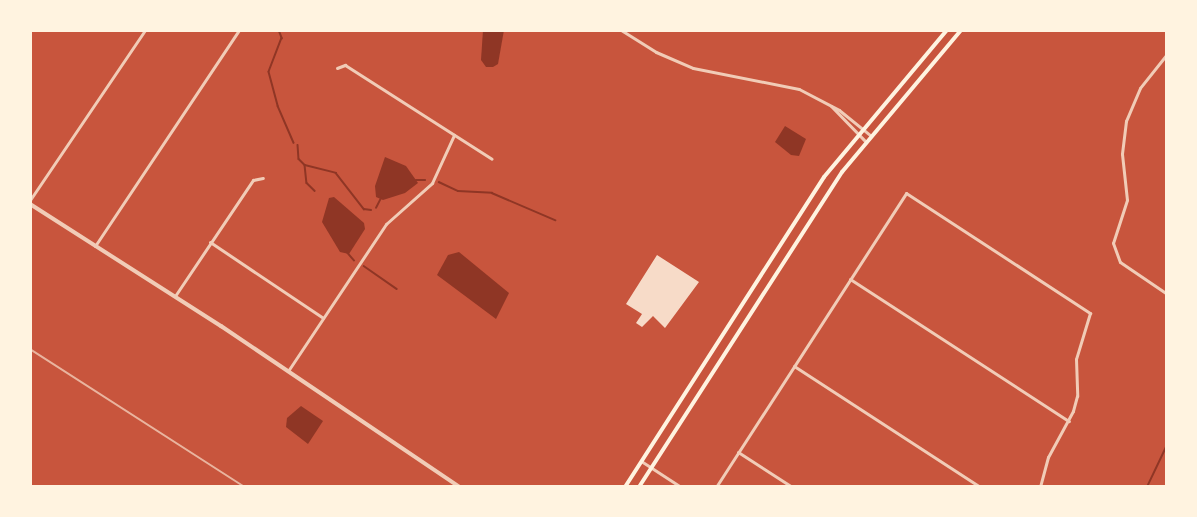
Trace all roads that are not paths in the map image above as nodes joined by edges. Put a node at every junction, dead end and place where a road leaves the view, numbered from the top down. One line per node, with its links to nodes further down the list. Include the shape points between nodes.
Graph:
1 (145, 30): 16 (street)
2 (239, 30): 18 (street)
3 (621, 30): 8 (street, via 693,68 799,89)
4 (947, 30): 9 (main road)
5 (961, 30): 12 (main road)
6 (1167, 54): 20 (street, via 1140,88 1126,121 1122,154 1127,200 1113,243 1120,262)
7 (337, 68): 11 (street, via 345,65)
8 (831, 105): 9 (street); 10 (street)
9 (861, 129): 10 (main road); 12 (street)
10 (856, 134): 13 (street); 27 (main road, via 824,177)
11 (453, 135): 14 (street); 22 (street, via 432,183 386,224)
12 (870, 135): 13 (main road)
13 (865, 141): 28 (main road)
14 (492, 159)
15 (263, 178): 17 (street, via 253,180)
16 (30, 202): 18 (street)
17 (210, 242): 21 (street); 22 (street)
18 (94, 247): 21 (street)
19 (850, 279): 23 (street); 25 (street); 25 (street, via 906,193 1090,313 1076,359 1077,396)
20 (1167, 294)
21 (174, 298): 24 (street)
22 (323, 318): 24 (street)
23 (794, 366): 26 (street); 35 (street)
24 (287, 372): 29 (street)
25 (1069, 421): 36 (street, via 1048,457)
26 (738, 452): 33 (street); 34 (street)
27 (641, 460): 28 (street); 30 (main road)
28 (651, 468): 31 (main road); 32 (street)
29 (460, 487)
30 (625, 487)
31 (639, 487)
32 (681, 487)
33 (716, 487)
34 (792, 487)
35 (980, 487)
36 (1040, 487)

